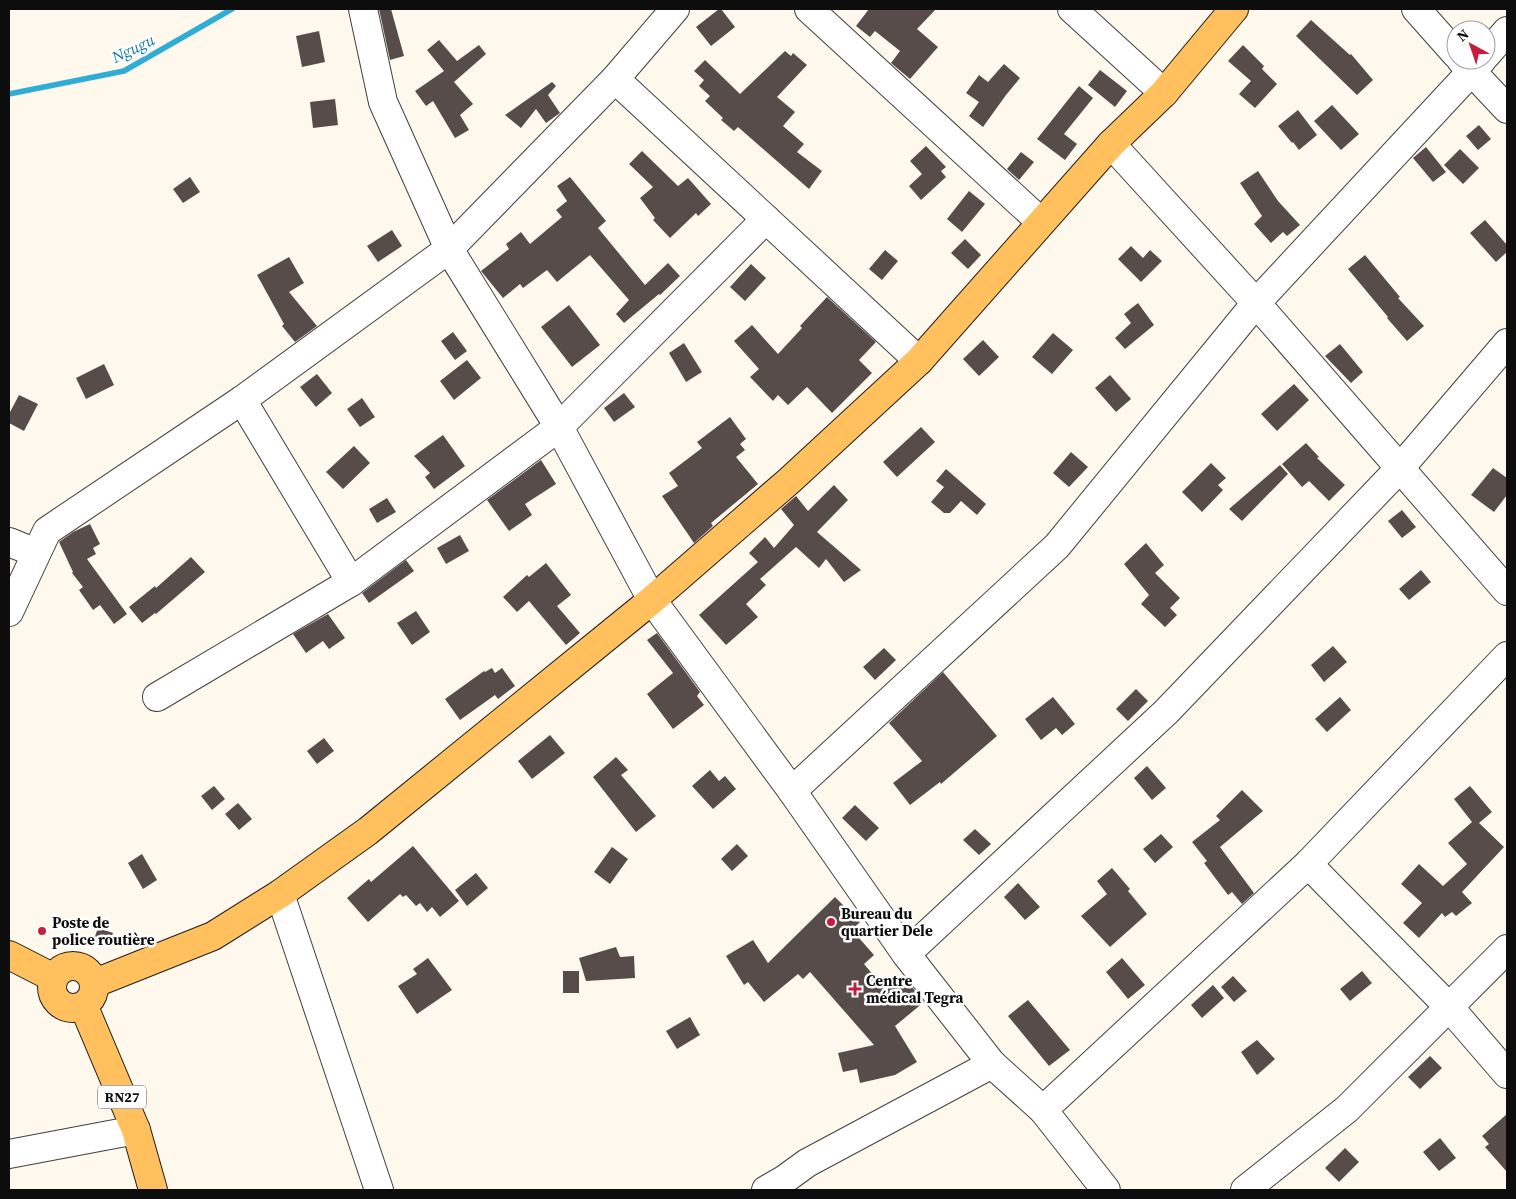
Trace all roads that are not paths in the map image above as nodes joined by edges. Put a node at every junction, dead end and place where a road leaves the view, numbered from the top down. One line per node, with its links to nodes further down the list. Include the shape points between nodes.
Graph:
1 (363, 9): 18 (street, via 383,102)
2 (675, 9): 12 (street)
3 (809, 9): 17 (street)
4 (1072, 9): 13 (street)
5 (1234, 9): 13 (main road)
6 (1416, 9): 8 (street)
7 (1507, 30): 9 (street)
8 (1446, 37)
9 (1496, 39)
10 (1462, 70): 19 (street)
11 (1478, 70): 14 (street)
12 (616, 79): 16 (street); 18 (street)
13 (1164, 93): 15 (main road)
14 (1507, 109)
15 (1111, 144): 17 (main road); 19 (street)
16 (766, 219): 21 (street); 23 (street)
17 (1041, 222): 21 (main road)
18 (449, 249): 22 (street); 23 (street)
19 (1256, 303): 24 (street); 33 (street, via 1058,546)
20 (1507, 343): 24 (street)
21 (919, 361): 29 (main road, via 789,481)
22 (242, 400): 26 (street, via 47,531); 27 (street)
23 (559, 428): 27 (street); 29 (street)
24 (1401, 467): 28 (street); 37 (street, via 1166,712)
25 (9, 542): 26 (street)
26 (36, 553): 30 (street)
27 (351, 582): 32 (street)
28 (1507, 590)
29 (652, 600): 33 (street); 35 (main road, via 368,831)
30 (9, 612)
31 (1507, 656): 34 (street)
32 (157, 697)
33 (792, 791): 37 (street)
34 (1308, 864): 41 (street); 44 (street)
35 (280, 894): 40 (main road, via 213,936); 48 (street)
36 (1507, 949): 41 (street)
37 (906, 954): 42 (street)
38 (9, 955): 39 (main road)
39 (54, 978): 40 (main road, via 52,991 58,1003 70,1009); 40 (main road, RN27, via 63,968 76,965 89,971)
40 (90, 995): 45 (main road, RN27)
41 (1450, 1008): 43 (street); 51 (street, via 1347,1109)
42 (992, 1064): 44 (street); 49 (street, via 808,1163)
43 (1507, 1074)
44 (1043, 1110): 50 (street)
45 (136, 1130): 46 (street); 47 (main road, RN27)
46 (9, 1154)
47 (153, 1190)
48 (379, 1190)
49 (766, 1190)
50 (1106, 1190)
51 (1245, 1190)

